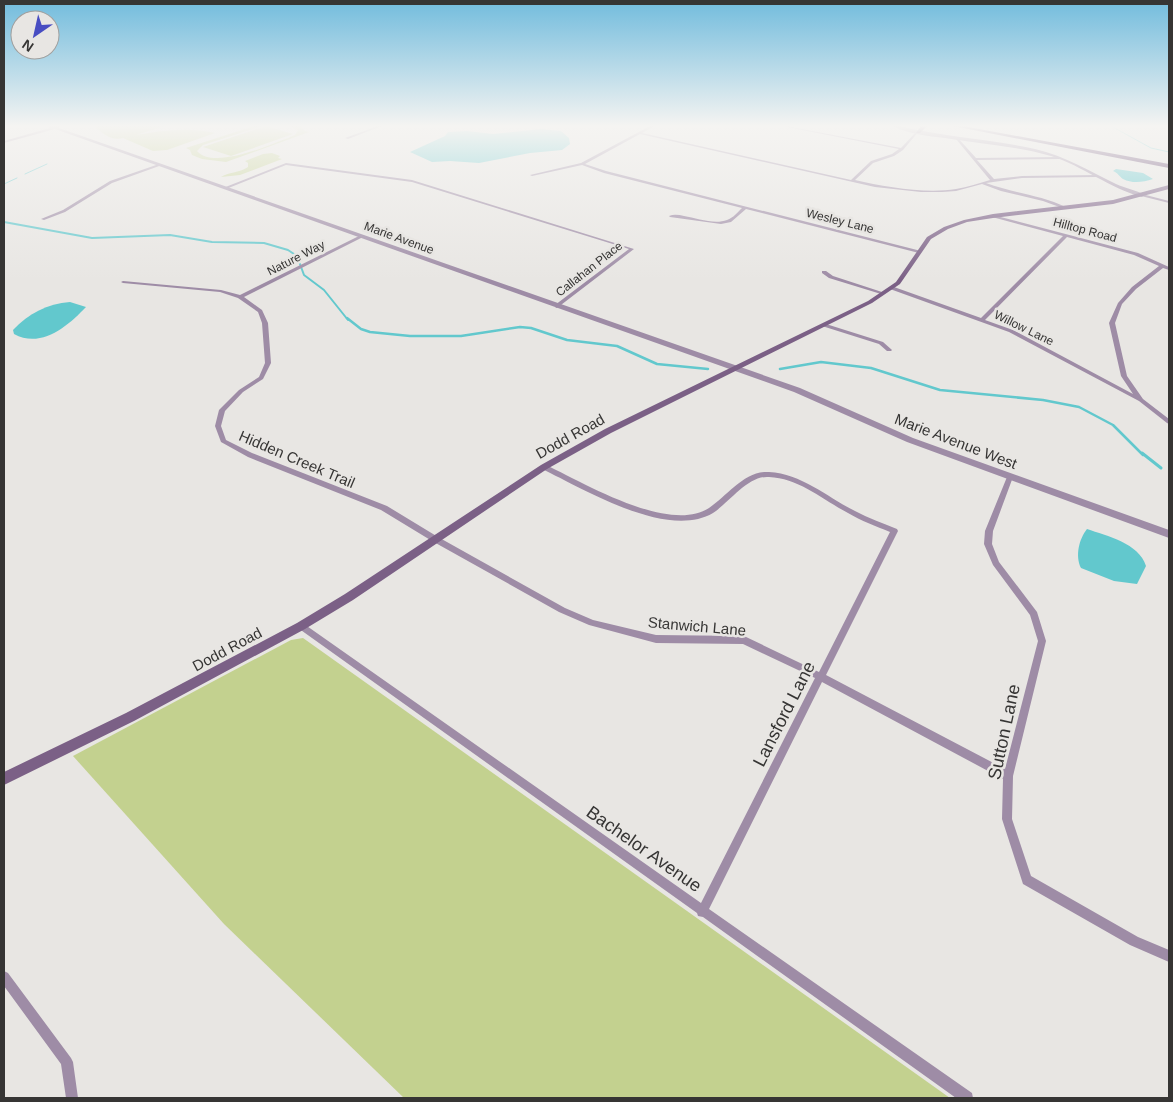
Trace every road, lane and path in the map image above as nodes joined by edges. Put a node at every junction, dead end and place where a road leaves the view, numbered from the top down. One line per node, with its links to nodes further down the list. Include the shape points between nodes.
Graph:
1 (124, 177): 22 (street, via 111,182 64,212)
2 (195, 177): 15 (street, Marie Avenue)
3 (252, 177): 15 (street, Callahan Place)
4 (386, 177): 33 (street, Callahan Place, via 412,181 632,249)
5 (628, 177): 18 (street, Wesley Lane)
6 (836, 177): 11 (street)
7 (856, 177): 11 (street)
8 (991, 177): 12 (street)
9 (1029, 177): 12 (street)
10 (1099, 177): 16 (street)
11 (852, 181): 13 (street, via 921,191 956,190)
12 (994, 181): 13 (street)
13 (982, 183): 19 (street)
14 (1169, 187): 16 (main road, Dodd Road)
15 (225, 188): 23 (street, Marie Avenue)
16 (1142, 195): 17 (street); 19 (main road, Dodd Road)
17 (1169, 202)
18 (746, 207): 20 (street, via 728,222 712,223 686,216); 25 (street, Wesley Lane)
19 (1065, 208): 21 (main road, Dodd Road)
20 (671, 216)
21 (993, 216): 24 (street, Hilltop Road); 25 (main road, Dodd Road, via 946,228 929,238)
22 (43, 219)
23 (361, 236): 32 (street, Nature Way); 33 (street, Marie Avenue)
24 (1066, 236): 26 (street, Hilltop Road, via 1136,254); 34 (street)
25 (919, 252): 30 (main road, Dodd Road)
26 (1162, 266): 27 (street, Hilltop Road); 38 (street, via 1134,288 1120,304 1112,323 1124,376)
27 (1169, 269)
28 (824, 272): 31 (street)
29 (123, 282): 32 (street, Hidden Creek Trail, via 221,291)
30 (892, 288): 31 (main road, Dodd Road); 34 (street, Willow Lane)
31 (884, 293): 35 (main road, Dodd Road)
32 (240, 297): 43 (street, Hidden Creek Trail, via 260,311 266,324 268,364 261,378 241,391 222,410 218,426 223,441 250,455 384,508)
33 (557, 306): 37 (street, Marie Avenue)
34 (983, 319): 38 (street, Willow Lane, via 1011,330)
35 (824, 325): 36 (street, via 882,342); 37 (main road, Dodd Road)
36 (889, 350)
37 (736, 368): 40 (main road, Dodd Road); 41 (street, Marie Avenue West, via 797,390 910,440)
38 (1141, 400): 39 (street)
39 (1169, 422)
40 (544, 467): 43 (main road, Dodd Road); 45 (street, Lansford Lane, via 640,512 672,519 708,513 753,478 766,474 792,479 853,513 894,531)
41 (1010, 477): 42 (street, Marie Avenue West); 46 (street, Sutton Lane, via 989,531 988,544 996,563 1034,614 1042,640)
42 (1169, 534)
43 (435, 539): 44 (main road, Dodd Road); 45 (street, Stanwich Lane, via 562,610 592,623 656,639 744,640)
44 (301, 626): 47 (main road, Dodd Road, via 138,713); 48 (street, Bachelor Avenue)
45 (821, 677): 46 (street, Stanwich Lane); 48 (street, Lansford Lane)
46 (1008, 776): 49 (street, Sutton Lane, via 1006,819 1027,880 1134,941)
47 (4, 779)
48 (702, 912): 52 (street, Bachelor Avenue)
49 (1169, 956)
50 (4, 977): 51 (street, via 67,1062)
51 (72, 1098)
52 (967, 1098)

